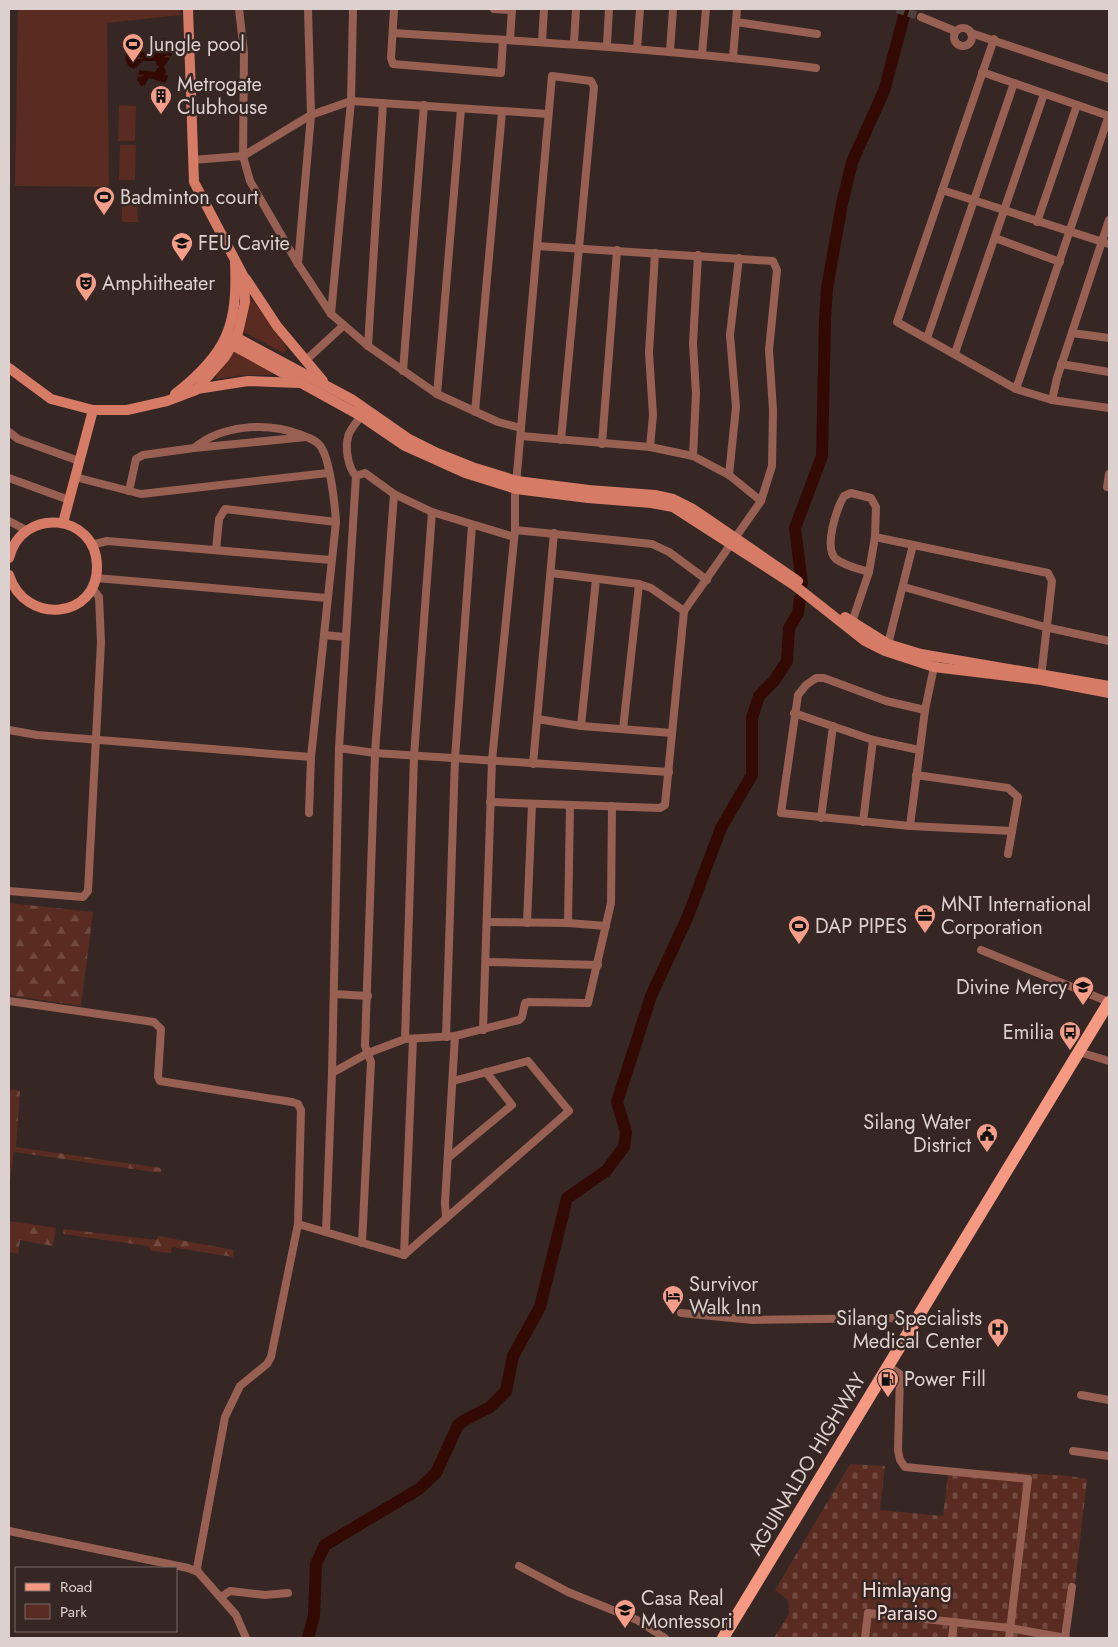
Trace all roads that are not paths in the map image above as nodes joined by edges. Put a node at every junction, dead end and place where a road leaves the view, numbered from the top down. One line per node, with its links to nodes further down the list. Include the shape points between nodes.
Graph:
1 (188, 9): 45 (street)
2 (239, 9): 44 (street, via 244,53)
3 (308, 9): 42 (street)
4 (354, 9): 35 (street)
5 (394, 9): 18 (street)
6 (494, 9): 14 (street)
7 (544, 9): 23 (street)
8 (576, 9): 24 (street)
9 (609, 9): 25 (street)
10 (640, 9): 26 (street)
11 (674, 9): 27 (street)
12 (706, 9): 28 (street)
13 (737, 9): 16 (street)
14 (512, 10): 22 (street)
15 (921, 17): 17 (street)
16 (736, 22): 20 (street); 29 (street)
17 (955, 31): 19 (street, via 961,27); 19 (street, via 954,38 960,46 969,44)
18 (393, 33): 22 (street); 22 (street, via 393,64 501,73)
19 (971, 33): 21 (street)
20 (817, 34)
21 (994, 39): 31 (street); 32 (street)
22 (507, 40): 23 (street)
23 (542, 42): 24 (street)
24 (574, 43): 25 (street)
25 (606, 45): 26 (street)
26 (637, 49): 27 (street)
27 (670, 51): 28 (street)
28 (702, 54): 29 (street)
29 (733, 57): 30 (street)
30 (816, 68)
31 (982, 72): 33 (street); 46 (street)
32 (1109, 79)
33 (1014, 83): 34 (street); 47 (street)
34 (1044, 94): 38 (street); 48 (street)
35 (351, 101): 36 (street); 42 (street); 65 (street)
36 (382, 103): 37 (street); 71 (street)
37 (424, 105): 39 (street); 76 (street)
38 (1077, 105): 43 (street); 50 (street)
39 (461, 108): 40 (street); 82 (street)
40 (502, 112): 41 (street); 87 (street)
41 (548, 114): 55 (street); 56 (street, via 552,76 594,84)
42 (311, 116): 44 (street); 63 (street)
43 (1109, 116): 51 (street)
44 (243, 156): 45 (street); 63 (street, via 250,181)
45 (193, 160): 61 (street, via 194,182)
46 (942, 190): 47 (street); 68 (street, via 897,322)
47 (975, 201): 48 (street); 68 (street)
48 (1004, 211): 50 (street); 52 (street)
49 (1109, 220): 53 (street)
50 (1037, 222): 51 (street)
51 (1070, 233): 53 (street); 62 (street)
52 (995, 238): 62 (street); 72 (street)
53 (1101, 243): 54 (street); 67 (street)
54 (1109, 244)
55 (537, 246): 56 (street); 90 (street)
56 (579, 248): 57 (street); 92 (street)
57 (617, 250): 58 (street); 93 (street)
58 (655, 253): 59 (street); 94 (street, via 649,353 653,415)
59 (698, 255): 60 (street); 96 (street, via 692,343 696,394)
60 (739, 258): 100 (street, via 730,335 736,407); 109 (street, via 770,260 777,270 769,350 773,453)
61 (234, 259): 64 (street); 70 (street, via 236,299)
62 (1060, 262): 81 (street)
63 (298, 264): 65 (street)
64 (244, 277): 70 (street, via 245,302); 73 (street, via 276,326)
65 (331, 314): 66 (street)
66 (344, 325): 71 (street); 73 (street)
67 (1072, 333): 69 (street); 74 (street)
68 (927, 338): 72 (street)
69 (1109, 338)
70 (230, 339): 78 (street); 79 (street); 80 (street, via 211,376); 84 (street, via 205,368)
71 (368, 346): 76 (street)
72 (955, 354): 81 (street)
73 (305, 361): 79 (street)
74 (1061, 364): 77 (street); 83 (street)
75 (9, 368): 86 (street, via 51,399)
76 (403, 371): 82 (street)
77 (1109, 372)
78 (304, 384): 80 (street, via 248,381); 88 (street)
79 (329, 387): 104 (street, via 409,439)
80 (196, 390): 84 (street)
81 (1016, 390): 83 (street)
82 (437, 394): 87 (street)
83 (1052, 400): 85 (street)
84 (167, 401): 86 (street, via 127,410)
85 (1109, 408)
86 (93, 410): 97 (street)
87 (475, 412): 90 (street)
88 (361, 416): 101 (street, via 347,439 349,464); 104 (street, via 405,446 435,460)
89 (9, 432): 97 (street, via 18,439)
90 (521, 432): 92 (street); 104 (street)
91 (306, 436): 95 (street); 95 (street, via 265,426 205,438); 98 (street, via 322,448)
92 (561, 440): 93 (street)
93 (602, 444): 94 (street)
94 (650, 447): 96 (street)
95 (194, 448): 106 (street, via 143,455 136,459)
96 (693, 456): 100 (street)
97 (79, 461): 102 (street)
98 (328, 473): 106 (street, via 141,494); 112 (street)
99 (1109, 474): 105 (street)
100 (730, 475): 109 (street)
101 (356, 476): 107 (street, via 365,473); 138 (street)
102 (75, 477): 106 (street); 108 (street)
103 (9, 478): 108 (street)
104 (516, 485): 117 (street); 119 (street, via 673,507)
105 (1107, 487)
106 (129, 491)
107 (394, 494): 110 (street); 157 (street)
108 (69, 500): 113 (street)
109 (761, 500): 119 (street)
110 (432, 512): 114 (street); 158 (street)
111 (9, 521): 115 (street)
112 (336, 522): 122 (street, via 225,509 219,519); 124 (street)
113 (63, 523): 115 (street, via 44,522); 120 (street, via 79,531)
114 (472, 525): 117 (street); 160 (street)
115 (26, 530): 123 (street, via 17,539)
116 (554, 533): 117 (street); 126 (street); 128 (street, via 652,544 669,552)
117 (514, 534): 161 (street)
118 (875, 538): 121 (street); 125 (street); 125 (street, via 876,507 871,498 851,493 844,496 834,520 832,553 836,559)
119 (734, 542): 128 (street); 135 (street, via 796,583)
120 (92, 544): 122 (street, via 107,541); 130 (street, via 96,555)
121 (913, 546): 132 (street); 136 (street, via 1048,573 1052,581)
122 (216, 550): 124 (street)
123 (9, 558)
124 (331, 560): 133 (street)
125 (869, 572): 135 (street)
126 (551, 573): 127 (street); 147 (street)
127 (596, 579): 131 (street); 148 (street)
128 (707, 580): 134 (street)
129 (10, 582): 130 (street, via 20,596 44,610 72,606 83,599)
130 (94, 583): 133 (street); 153 (street, via 100,597 101,642)
131 (639, 584): 134 (street, via 651,588); 150 (street)
132 (904, 587): 136 (street); 140 (street)
133 (327, 598): 137 (street)
134 (684, 611): 152 (street)
135 (850, 626): 140 (street)
136 (1045, 627): 139 (street); 142 (street)
137 (324, 635): 138 (street); 159 (street)
138 (345, 637): 155 (street)
139 (1109, 641)
140 (887, 648): 141 (street)
141 (935, 662): 142 (street); 145 (street)
142 (1042, 677): 143 (street); 144 (street)
143 (1109, 686)
144 (1109, 694)
145 (925, 710): 146 (street, via 886,702 824,678 816,678 798,695); 156 (street)
146 (794, 713): 149 (street); 170 (street, via 781,813)
147 (537, 720): 148 (street); 162 (street)
148 (581, 726): 150 (street)
149 (833, 726): 154 (street); 170 (street)
150 (623, 729): 152 (street)
151 (9, 730): 153 (street)
152 (672, 733): 163 (street)
153 (96, 738): 159 (street); 175 (street, via 88,891 83,897)
154 (873, 740): 156 (street); 171 (street)
155 (339, 748): 157 (street); 183 (street)
156 (919, 750): 164 (street)
157 (375, 754): 158 (street); 184 (street)
158 (414, 756): 160 (street); 191 (street)
159 (311, 757): 169 (street)
160 (455, 758): 161 (street); 189 (street)
161 (492, 760): 162 (street); 165 (street)
162 (533, 764): 163 (street)
163 (669, 772): 168 (street, via 665,805 660,808)
164 (916, 775): 172 (street); 173 (street, via 1014,791 1018,797)
165 (490, 802): 166 (street); 176 (street)
166 (532, 804): 167 (street); 177 (street)
167 (570, 805): 168 (street); 178 (street)
168 (612, 806): 179 (street, via 611,903)
169 (309, 813)
170 (821, 818): 171 (street)
171 (863, 822): 172 (street)
172 (910, 826): 173 (street)
173 (1012, 831): 174 (street)
174 (1008, 854)
175 (9, 891)
176 (488, 922): 177 (street); 181 (street)
177 (527, 922): 178 (street)
178 (568, 923): 179 (street)
179 (606, 926): 182 (street)
180 (981, 950): 186 (street)
181 (487, 962): 182 (street); 188 (street)
182 (598, 965): 188 (street, via 588,1003 528,1002 523,1007 521,1019)
183 (334, 994): 184 (street); 196 (street)
184 (368, 996): 193 (street)
185 (9, 1000): 200 (street, via 154,1022 161,1029 158,1076 164,1083 298,1104 301,1110)
186 (1109, 1002): 187 (main road, AGUINALDO HIGHWAY)
187 (1104, 1020): 192 (main road, AGUINALDO HIGHWAY)
188 (484, 1030): 190 (street)
189 (446, 1036): 190 (street); 191 (street)
190 (455, 1036): 197 (street)
191 (409, 1039): 193 (street); 203 (street)
192 (1079, 1052): 194 (street); 205 (main road, AGUINALDO HIGHWAY)
193 (368, 1053): 196 (street); 202 (street, via 371,1062)
194 (1109, 1061)
195 (486, 1072): 197 (street); 198 (street, via 512,1105); 199 (street, via 528,1061 569,1111)
196 (332, 1073): 201 (street)
197 (453, 1081): 198 (street)
198 (448, 1158): 199 (street)
199 (446, 1218): 203 (street)
200 (298, 1224): 201 (street); 213 (street, via 271,1357 263,1368 240,1386 225,1417)
201 (326, 1232): 202 (street)
202 (362, 1243): 203 (street)
203 (404, 1255)
204 (681, 1313): 205 (street, via 753,1320 892,1318)
205 (910, 1329): 206 (main road, AGUINALDO HIGHWAY)
206 (888, 1366): 218 (street, via 900,1374 898,1450 905,1467 1028,1479); 221 (main road, AGUINALDO HIGHWAY)
207 (1081, 1395): 208 (street)
208 (1109, 1400)
209 (1073, 1451): 210 (street)
210 (1109, 1456)
211 (9, 1531): 213 (street)
212 (519, 1566): 220 (street, via 568,1592 638,1620)
213 (198, 1572): 216 (street)
214 (1072, 1587): 225 (street)
215 (288, 1593): 216 (street, via 265,1595 230,1591)
216 (221, 1597): 219 (street, via 236,1615)
217 (954, 1622): 218 (street); 222 (street, via 868,1613); 223 (street)
218 (1010, 1628): 224 (street); 225 (street)
219 (246, 1638)
220 (665, 1638)
221 (723, 1638)
222 (865, 1638)
223 (952, 1638)
224 (1009, 1638)
225 (1066, 1638)

